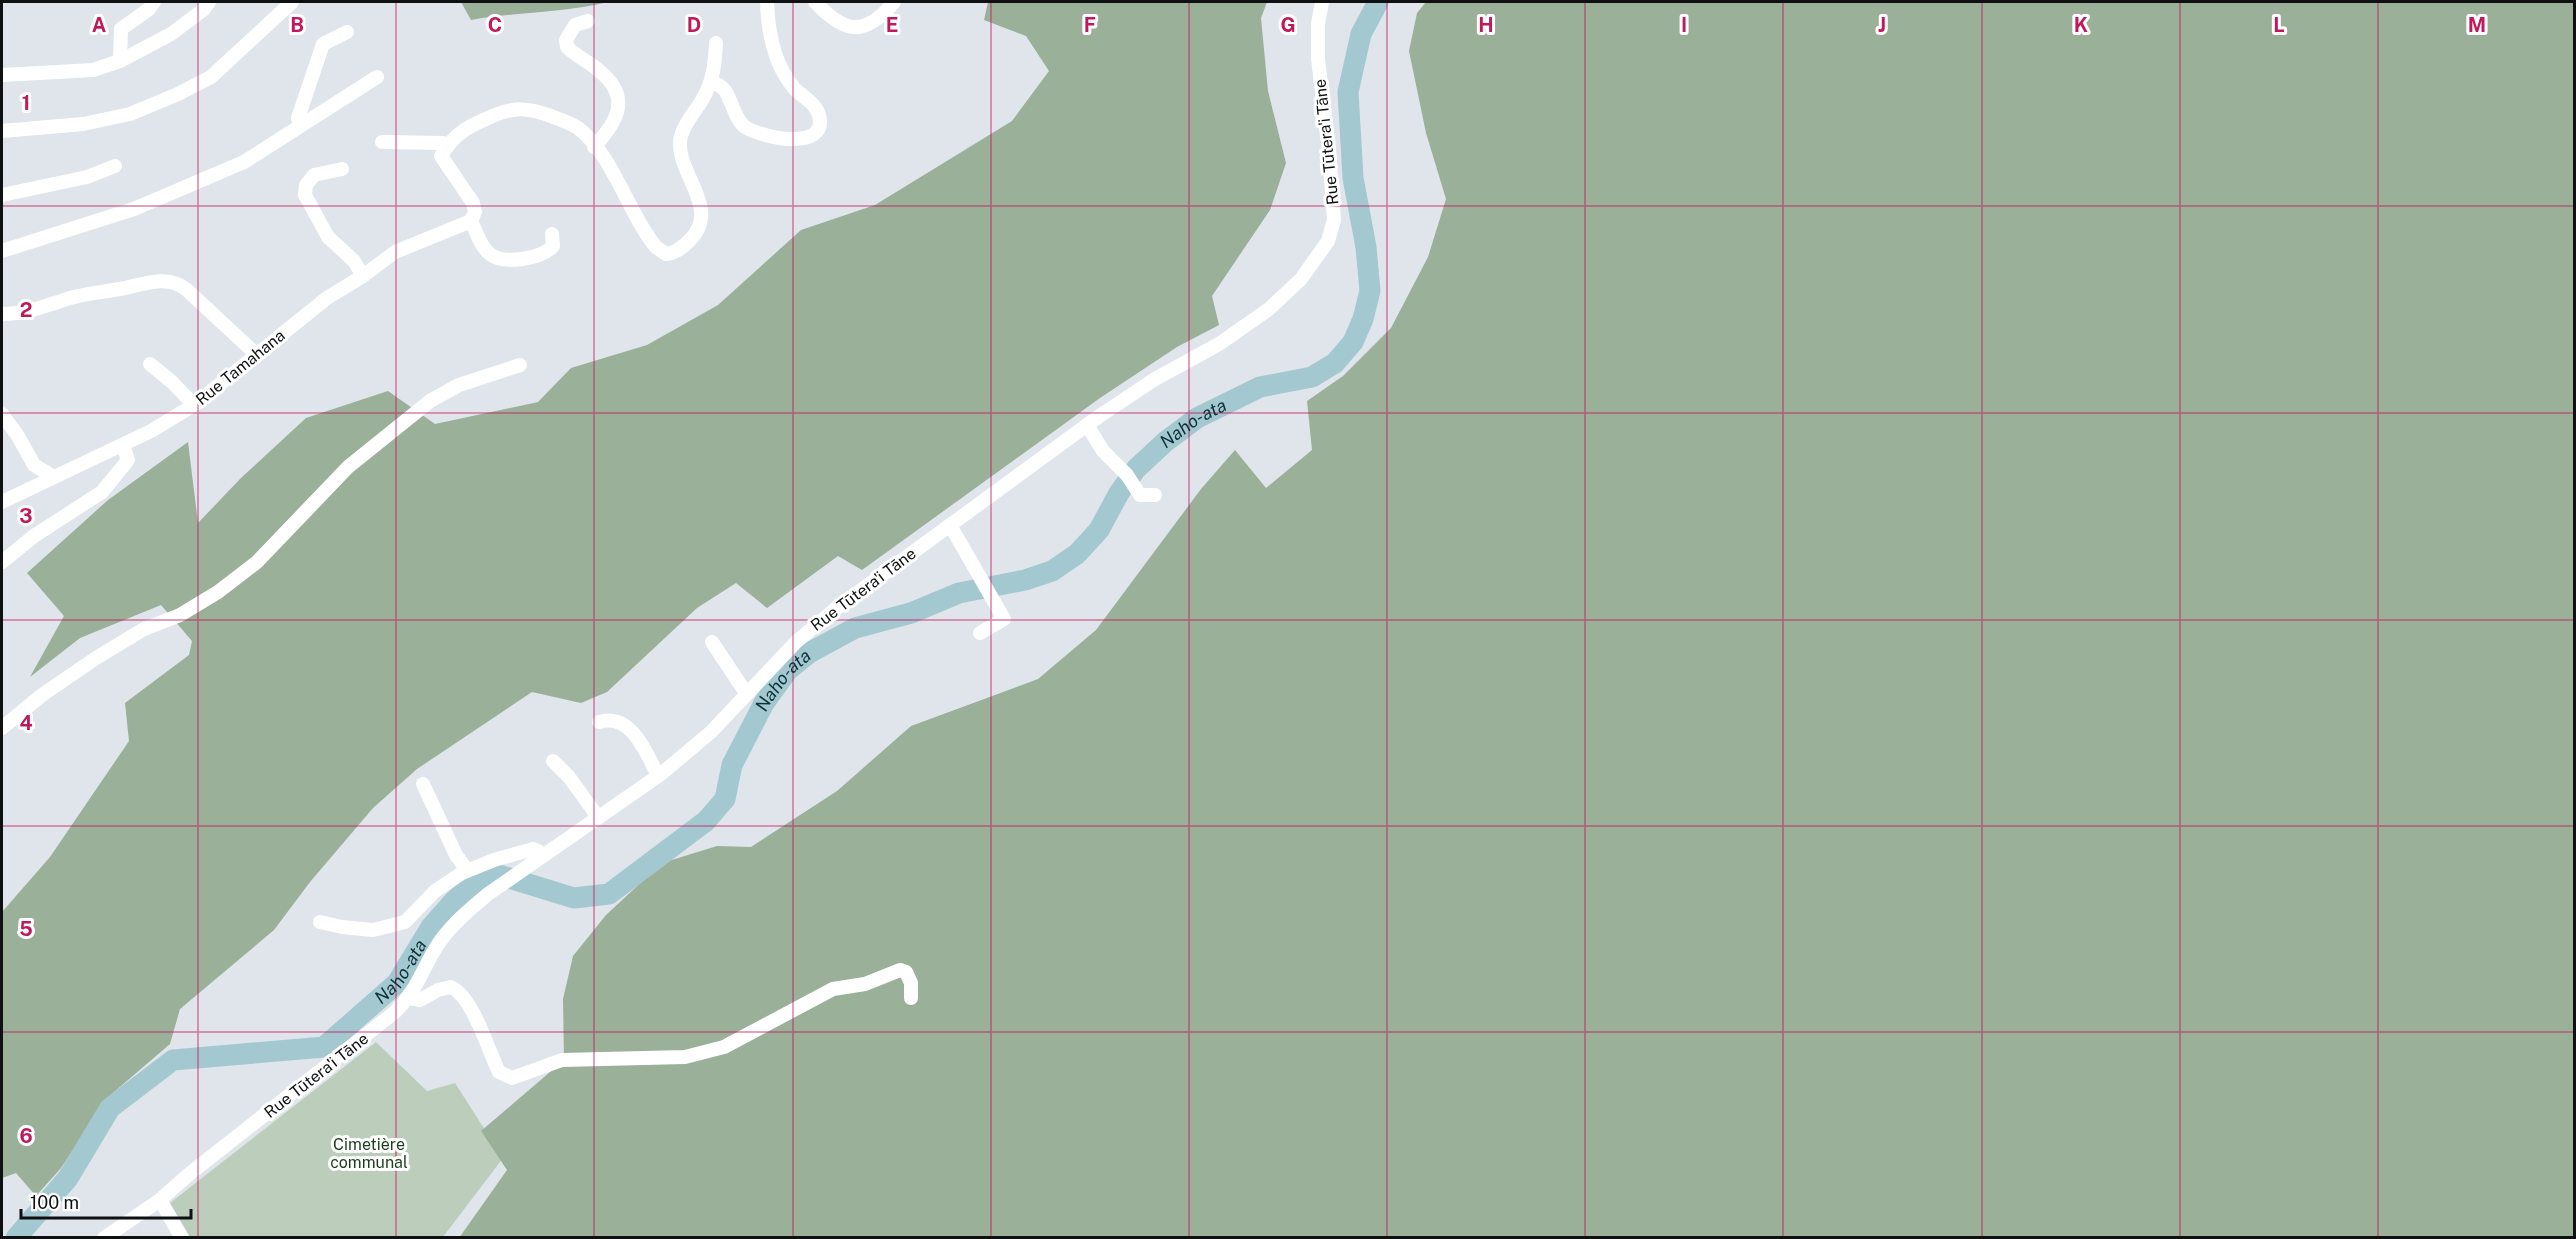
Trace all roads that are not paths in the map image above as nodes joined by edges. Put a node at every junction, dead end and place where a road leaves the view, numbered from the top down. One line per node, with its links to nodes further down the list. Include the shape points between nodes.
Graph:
1 (154, 2): 11 (street, via 121,29)
2 (209, 2): 11 (street, via 171,34)
3 (292, 2): 16 (street, via 211,77 178,94 130,114 83,124)
4 (766, 2): 14 (street, via 780,66 792,86 816,110 816,129 807,138 793,140 753,131 735,117 722,87)
5 (815, 2): 6 (street, via 837,22 857,28 876,22)
6 (894, 2)
7 (1322, 2): 33 (street, Rue Tūtera'i Tāne, via 1318,59 1334,220 1328,241 1301,279 1269,309)
8 (588, 21): 19 (street, via 575,25 566,40 567,47 611,82 618,98 618,116)
9 (347, 32): 15 (street, via 323,44 298,118)
10 (716, 43): 14 (street)
11 (120, 61): 12 (street, via 93,70)
12 (2, 75)
13 (377, 77): 15 (street)
14 (710, 83): 19 (street, via 680,142 699,202 700,223 692,238 675,252 663,253 653,244)
15 (300, 125): 25 (street, via 244,162 191,185 134,209)
16 (2, 131)
17 (382, 142): 18 (street)
18 (448, 145): 19 (street, via 476,124 520,108 574,126); 23 (street, via 441,156 473,203 475,213)
19 (594, 147)
20 (115, 166): 22 (street, via 87,177)
21 (342, 169): 26 (street, via 310,178 305,195 328,237 354,261)
22 (2, 195)
23 (471, 222): 24 (street, via 485,249 503,259 545,252 552,246); 26 (street, Rue Tamahana, via 396,252)
24 (552, 234)
25 (2, 251)
26 (363, 276): 28 (street, Rue Tamahana)
27 (2, 314): 28 (street, via 23,314 87,294 171,281 187,290)
28 (255, 353): 31 (street, Rue Tamahana)
29 (150, 364): 31 (street)
30 (520, 365): 44 (street, via 459,385 430,401 348,467 257,562 218,592 96,658)
31 (194, 405): 34 (street, Rue Tamahana)
32 (2, 414): 35 (street, via 34,465)
33 (1087, 425): 36 (street, via 1140,495); 38 (street, Rue Tūtera'i Tāne)
34 (123, 445): 35 (street, Rue Tamahana); 39 (street, via 128,460 102,492)
35 (54, 477): 37 (street, Rue Tamahana)
36 (1155, 495)
37 (2, 502)
38 (950, 525): 40 (street, via 1004,619); 42 (street, Rue Tūtera'i Tāne, via 795,642)
39 (2, 562)
40 (980, 633)
41 (712, 642): 42 (street)
42 (746, 693): 46 (street, Rue Tūtera'i Tāne, via 711,732)
43 (599, 722): 46 (street, via 613,721 634,734)
44 (2, 728)
45 (553, 760): 48 (street)
46 (658, 776): 48 (street, Rue Tūtera'i Tāne)
47 (423, 784): 50 (street)
48 (598, 817): 49 (street, Rue Tūtera'i Tāne)
49 (543, 856): 50 (street, via 533,849); 52 (street, Rue Tūtera'i Tāne, via 464,915 435,948)
50 (467, 870): 51 (street, via 435,891 405,922 373,930)
51 (320, 922)
52 (409, 998): 53 (street, via 420,1000 438,990 456,989 468,1003 498,1072 512,1078 562,1060 685,1057 724,1047 833,989 865,984 900,970 906,972 911,983); 54 (street, Rue Tūtera'i Tāne)
53 (911, 998)
54 (160, 1200): 55 (street, Rue Tūtera'i Tāne); 56 (street)
55 (113, 1235)
56 (182, 1238)

